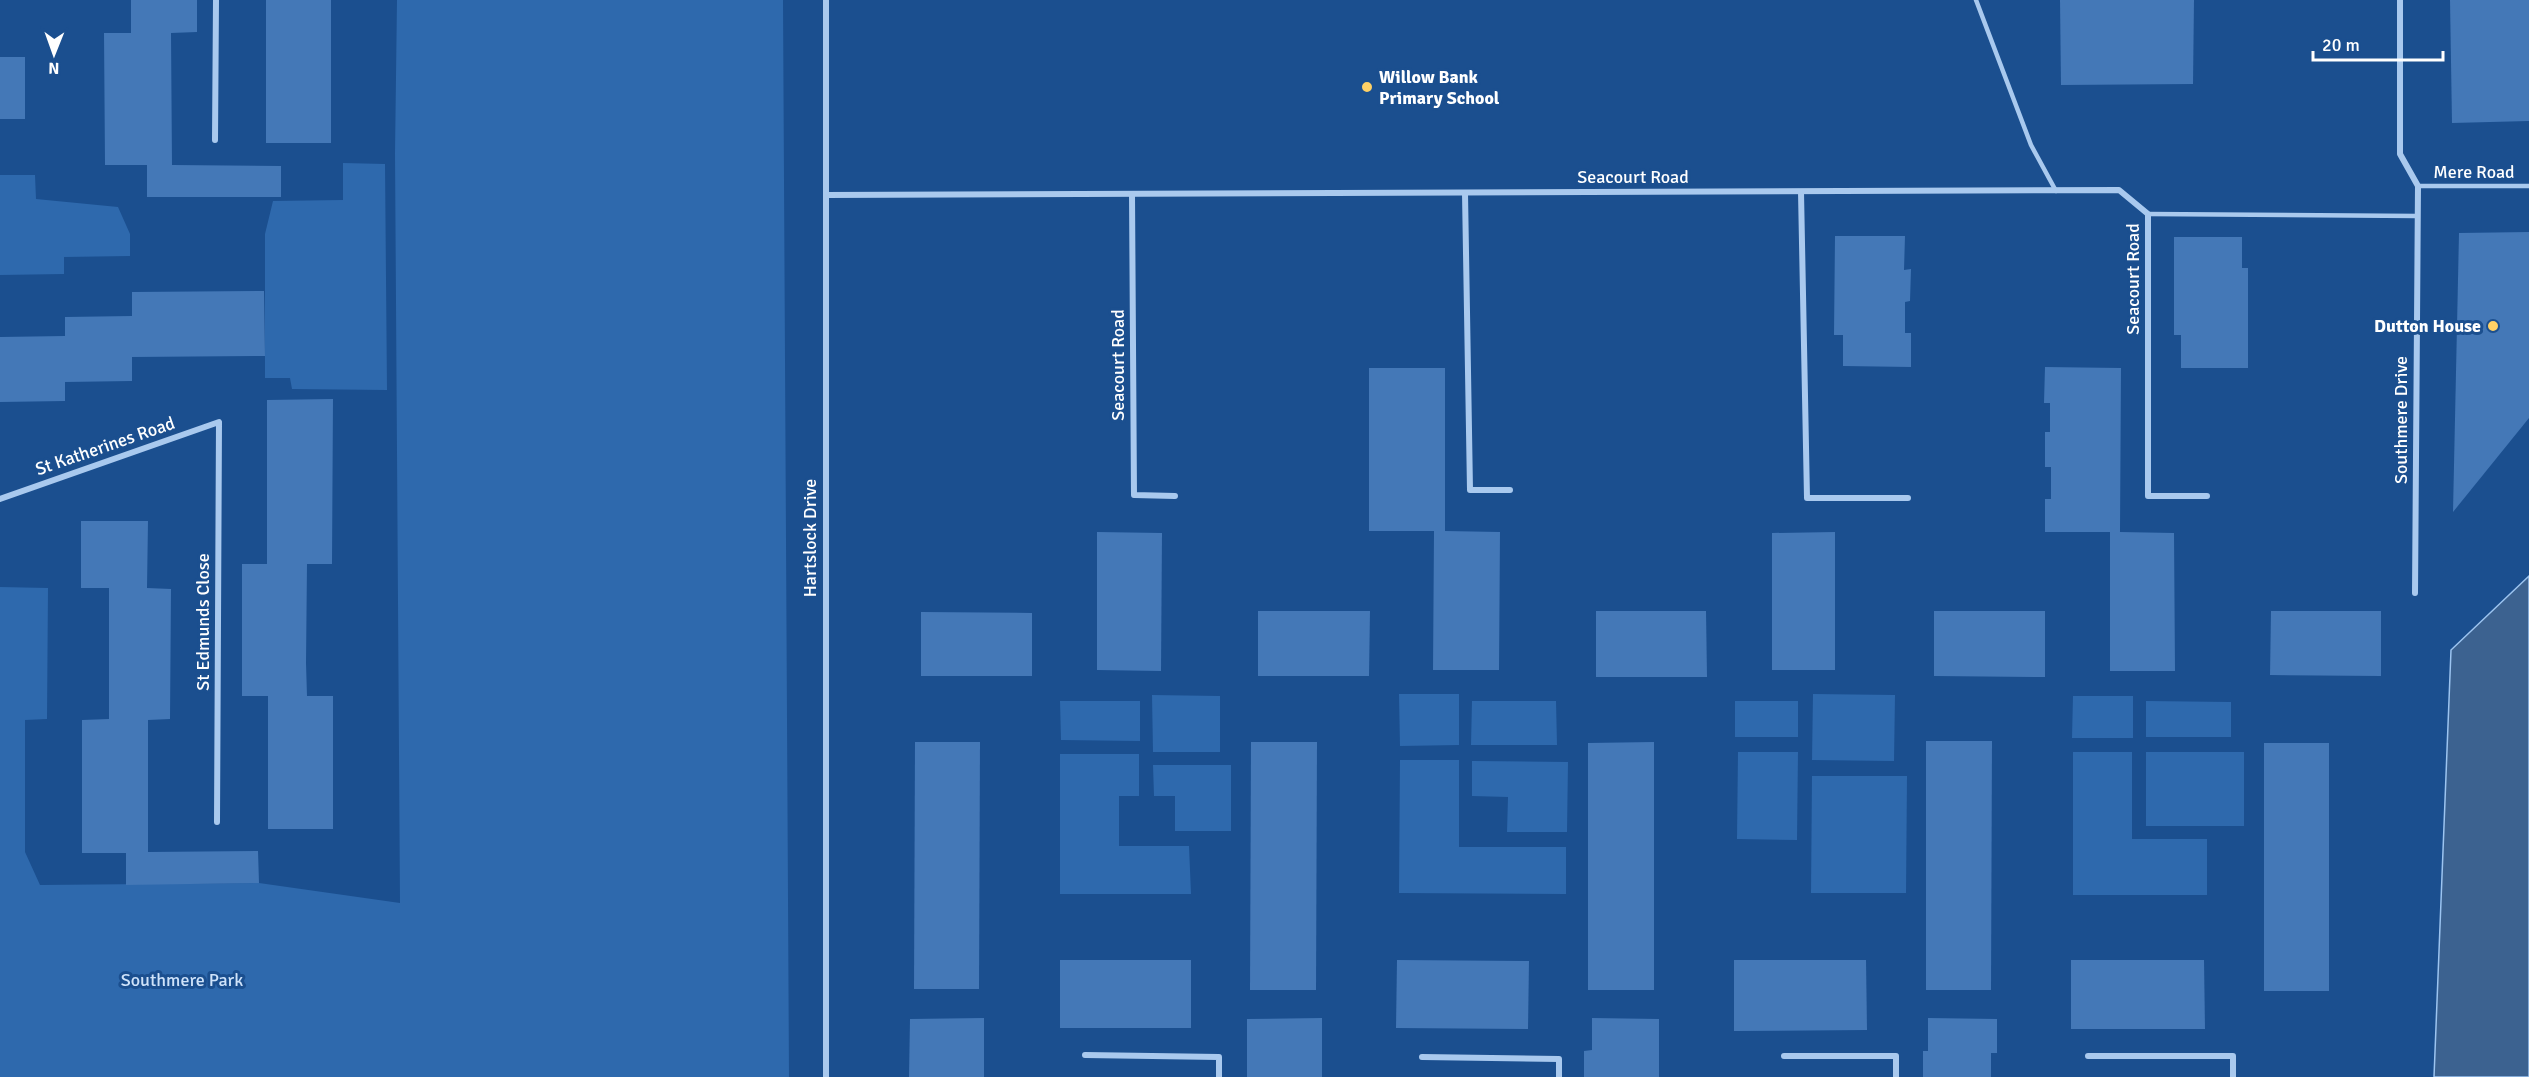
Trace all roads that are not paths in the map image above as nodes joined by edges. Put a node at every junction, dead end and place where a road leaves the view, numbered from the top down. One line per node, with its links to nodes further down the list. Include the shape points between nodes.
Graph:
1 (216, 0): 5 (street)
2 (826, 0): 12 (street, Hartslock Drive)
3 (1976, 0): 8 (lane, via 2031,145)
4 (2400, 0): 6 (street, via 2400,154)
5 (215, 140)
6 (2418, 186): 7 (lane, Mere Road); 14 (street, Southmere Drive)
7 (2529, 186)
8 (2056, 191): 9 (street, Seacourt Road); 13 (street, Seacourt Road, via 2119,190)
9 (1802, 192): 10 (street, Seacourt Road); 19 (street, via 1807,498)
10 (1465, 193): 11 (street, Seacourt Road); 16 (street, via 1470,490)
11 (1132, 194): 12 (street, Seacourt Road); 17 (street, Seacourt Road, via 1134,495)
12 (826, 195): 27 (street, Hartslock Drive)
13 (2148, 214): 14 (lane); 18 (street, Seacourt Road, via 2148,496)
14 (2417, 216): 21 (street, Southmere Drive)
15 (219, 422): 20 (street, St Katherines Road); 22 (street, St Edmunds Close)
16 (1510, 490)
17 (1175, 496)
18 (2207, 496)
19 (1908, 498)
20 (0, 499)
21 (2415, 593)
22 (217, 822)
23 (1085, 1055): 28 (street, via 1219,1057)
24 (1784, 1056): 30 (street, via 1896,1056)
25 (2088, 1056): 31 (street, via 2234,1056)
26 (1422, 1057): 29 (street, via 1559,1059)
27 (826, 1077)
28 (1219, 1077)
29 (1559, 1077)
30 (1896, 1077)
31 (2233, 1077)

